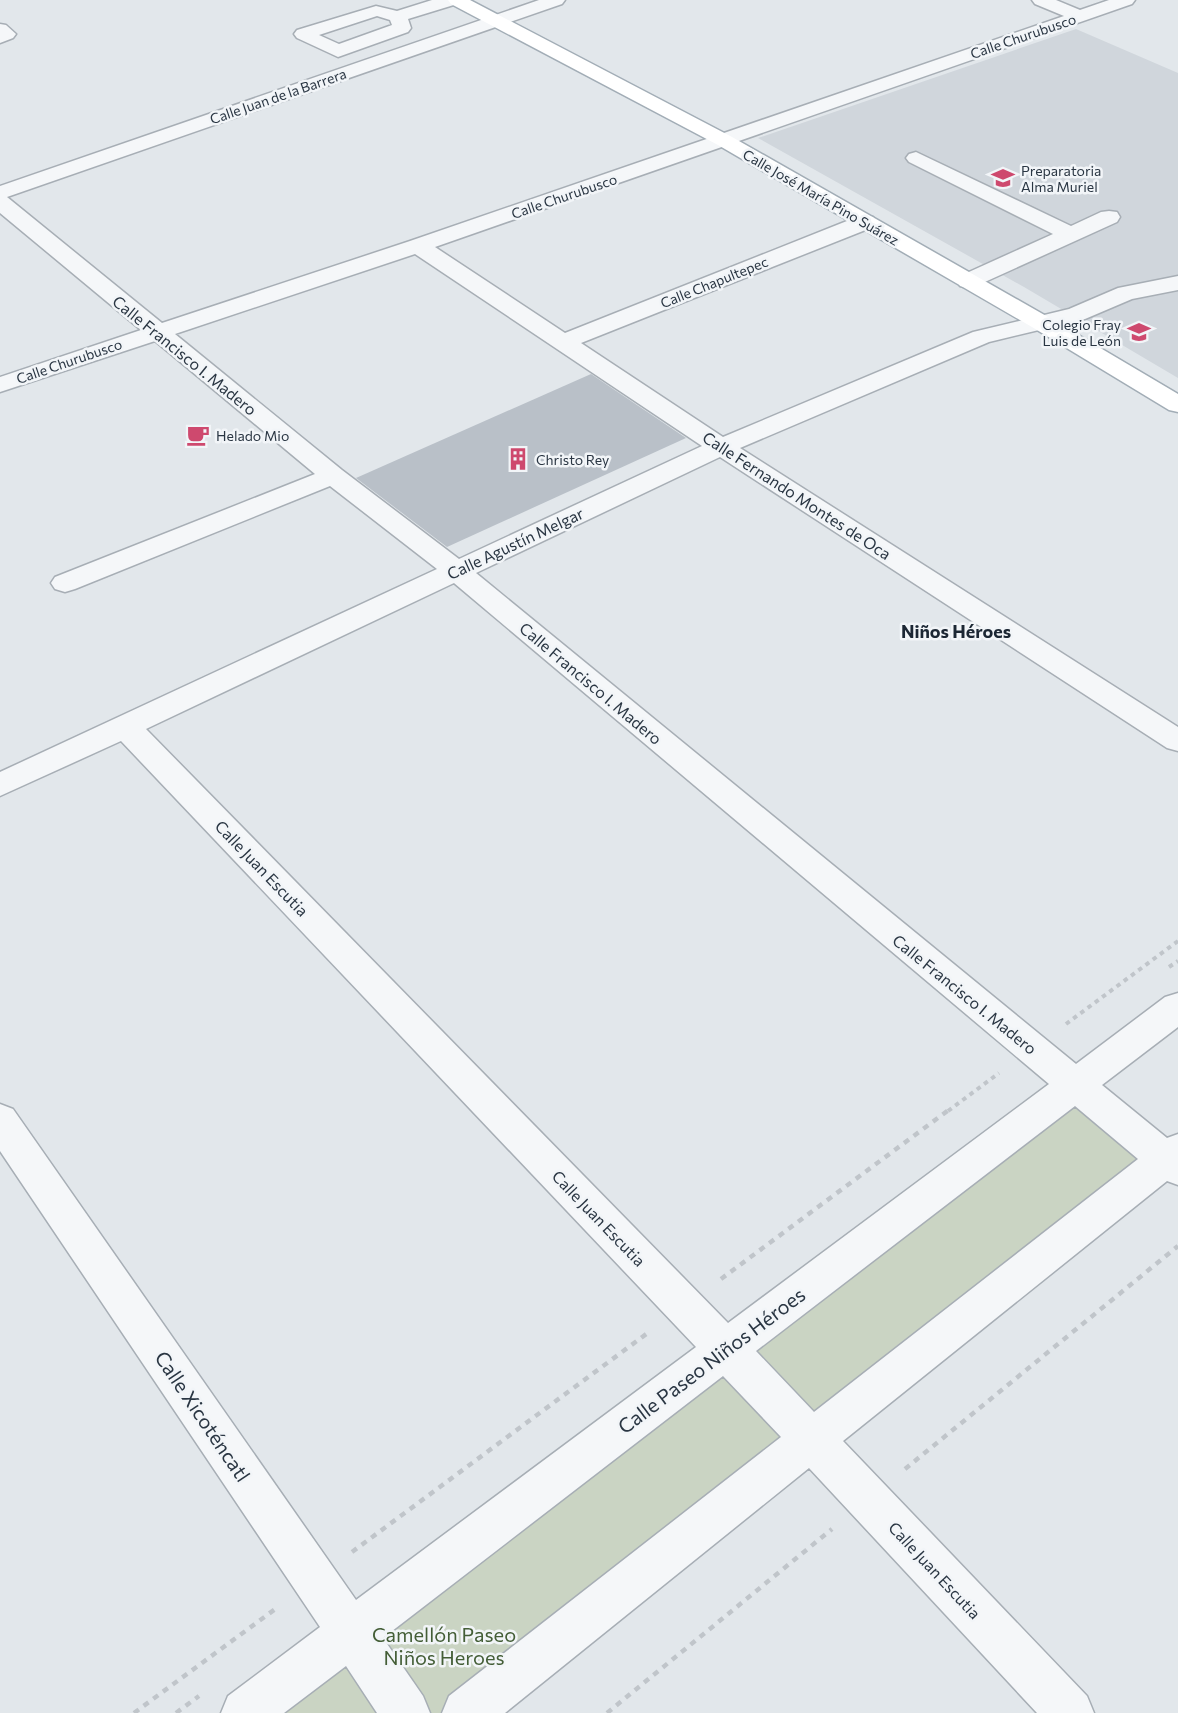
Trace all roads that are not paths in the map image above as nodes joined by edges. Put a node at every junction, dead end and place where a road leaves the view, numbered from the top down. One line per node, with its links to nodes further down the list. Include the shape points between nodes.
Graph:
1 (451, 0): 6 (street)
2 (457, 0): 8 (main road, Calle José María Pino Suárez)
3 (556, 0): 8 (street, Calle Juan de la Barrera)
4 (1041, 0): 7 (street)
5 (1126, 0): 7 (street, Calle Churubusco)
6 (398, 16)
7 (1080, 16): 11 (street, Calle Churubusco)
8 (495, 20): 11 (main road, Calle José María Pino Suárez); 13 (street, Calle Juan de la Barrera)
9 (0, 29): 10 (street, via 7,34)
10 (0, 38)
11 (724, 141): 16 (main road, Calle José María Pino Suárez); 18 (street, Calle Churubusco)
12 (916, 158): 17 (street)
13 (0, 193)
14 (0, 202): 22 (street, Calle Francisco I. Madero)
15 (1109, 217): 17 (street)
16 (865, 222): 19 (main road, Calle José María Pino Suárez); 23 (street, Calle Chapultepec)
17 (1070, 234): 19 (street)
18 (418, 246): 22 (street, Calle Churubusco); 23 (street, Calle Fernando Montes de Oca)
19 (968, 281): 21 (main road, Calle José María Pino Suárez)
20 (1178, 284): 21 (street, Calle Agustín Melgar, via 1126,293 1077,314)
21 (1040, 322): 25 (main road, Calle José María Pino Suárez); 26 (street, Calle Agustín Melgar, via 949,349)
22 (158, 332): 24 (street, Calle Churubusco); 27 (street, Calle Francisco I. Madero)
23 (563, 342): 26 (street, Calle Fernando Montes de Oca)
24 (0, 385)
25 (1178, 405)
26 (721, 447): 28 (street, Calle Agustín Melgar); 31 (street, Calle Fernando Montes de Oca)
27 (333, 476): 28 (street, Calle Francisco I. Madero); 29 (street)
28 (456, 570): 30 (street, Calle Agustín Melgar); 34 (street, Calle Francisco I. Madero)
29 (65, 583)
30 (125, 726): 32 (street, Calle Agustín Melgar); 37 (street, Calle Juan Escutia)
31 (1178, 741)
32 (0, 785)
33 (1178, 1006): 34 (street, Calle Paseo Niños Héroes)
34 (1075, 1085): 36 (street, Calle Francisco I. Madero); 37 (street, Calle Paseo Niños Héroes)
35 (0, 1120): 39 (street, Calle Xicoténcatl)
36 (1174, 1159): 38 (street)
37 (726, 1349): 38 (street, Calle Juan Escutia); 39 (street, Calle Paseo Niños Héroes)
38 (812, 1440): 42 (street); 43 (street, Calle Juan Escutia)
39 (352, 1632): 40 (street, Calle Paseo Niños Héroes); 41 (street, Calle Xicoténcatl)
40 (244, 1713)
41 (406, 1713)
42 (466, 1713)
43 (1070, 1713)

